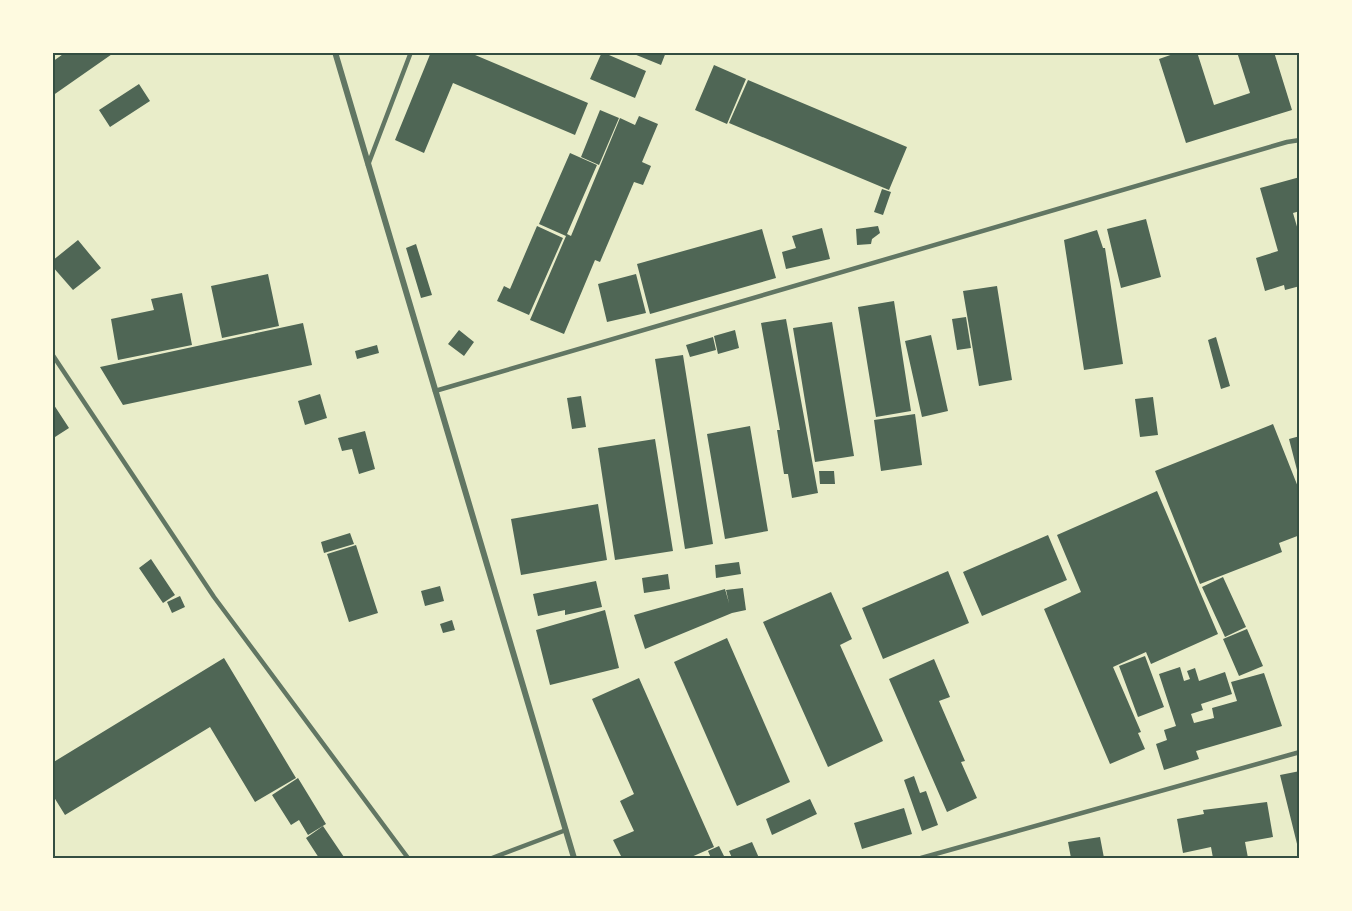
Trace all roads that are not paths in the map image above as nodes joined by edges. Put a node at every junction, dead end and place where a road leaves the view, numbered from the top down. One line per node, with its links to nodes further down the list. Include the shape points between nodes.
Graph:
1 (334, 52): 4 (street)
2 (411, 52): 4 (lane)
3 (1299, 140): 6 (lane)
4 (368, 165): 6 (street)
5 (52, 354): 9 (lane, via 214,597)
6 (435, 391): 8 (street)
7 (1299, 752): 12 (lane)
8 (566, 830): 10 (lane); 11 (street)
9 (408, 858)
10 (492, 858)
11 (574, 858)
12 (921, 858)

